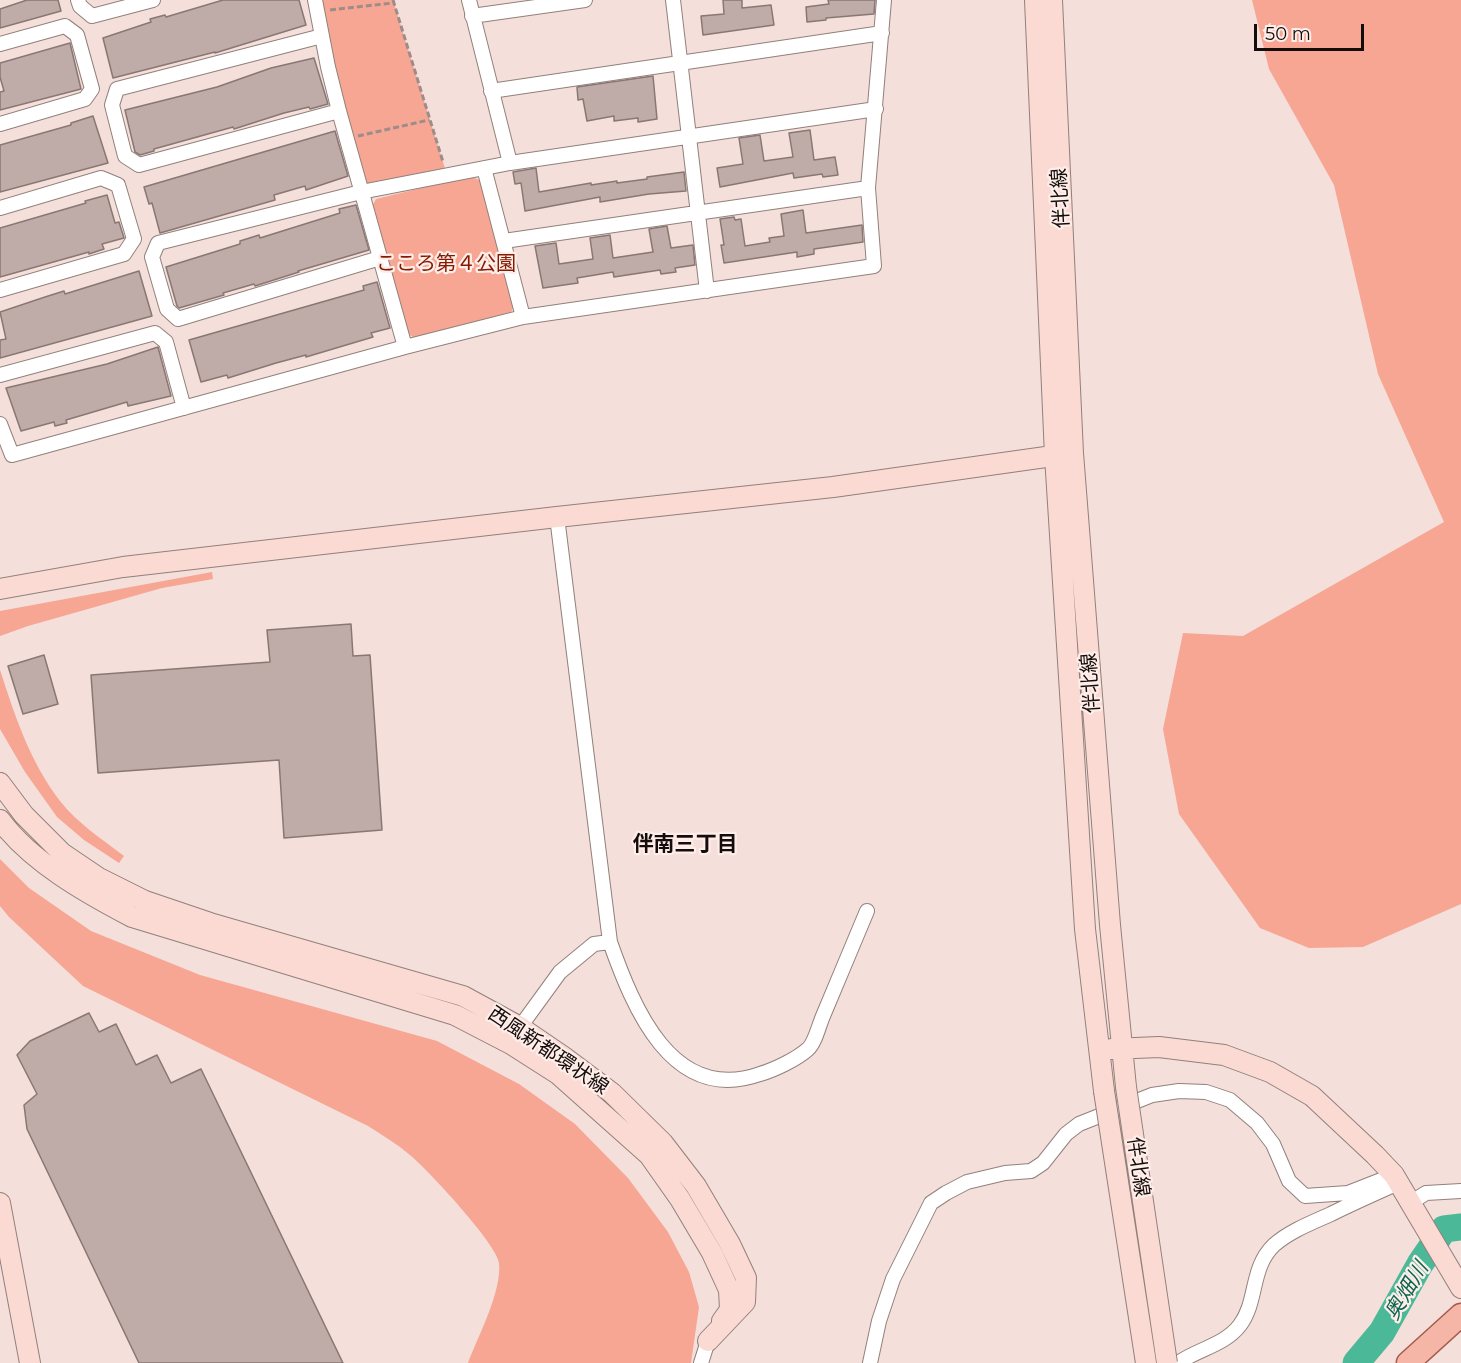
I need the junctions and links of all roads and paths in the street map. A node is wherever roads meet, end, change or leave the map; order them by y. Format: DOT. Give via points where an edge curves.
graph roads {
  1 [pos="78,0"];
  2 [pos="153,0"];
  3 [pos="469,0"];
  4 [pos="585,0"];
  5 [pos="673,0"];
  6 [pos="884,0"];
  7 [pos="1035,0"];
  8 [pos="1052,0"];
  9 [pos="393,1"];
  10 [pos="316,6"];
  11 [pos="472,16"];
  12 [pos="882,33"];
  13 [pos="322,36"];
  14 [pos="0,44"];
  15 [pos="680,62"];
  16 [pos="491,91"];
  17 [pos="876,109"];
  18 [pos="339,111"];
  19 [pos="429,120"];
  20 [pos="0,124"];
  21 [pos="689,137"];
  22 [pos="346,138"];
  23 [pos="510,163"];
  24 [pos="484,168"];
  25 [pos="447,175"];
  26 [pos="868,188"];
  27 [pos="361,192"];
  28 [pos="0,208"];
  29 [pos="697,212"];
  30 [pos="504,241"];
  31 [pos="380,258"];
  32 [pos="0,290"];
  33 [pos="707,291"];
  34 [pos="523,317"];
  35 [pos="405,347"];
  36 [pos="0,375"];
  37 [pos="184,408"];
  38 [pos="0,424"];
  39 [pos="1064,454"];
  40 [pos="556,517"];
  41 [pos="0,589"];
  42 [pos="0,783"];
  43 [pos="0,819"];
  44 [pos="867,911"];
  45 [pos="610,942"];
  46 [pos="520,1027"];
  47 [pos="1100,1049"];
  48 [pos="1122,1049"];
  49 [pos="1396,1179"];
  50 [pos="1461,1193"];
  51 [pos="0,1203"];
  52 [pos="1410,1203"];
  53 [pos="1461,1288"];
  54 [pos="1461,1316"];
  55 [pos="708,1341"];
  56 [pos="30,1363"];
  57 [pos="701,1363"];
  58 [pos="870,1363"];
  59 [pos="1146,1363"];
  60 [pos="1167,1363"];
  61 [pos="1178,1363"];
  62 [pos="1408,1363"];
  1 -- 2 [label="street" via="92,16"];
  3 -- 11 [label="street"];
  4 -- 11 [label="street"];
  5 -- 15 [label="street"];
  6 -- 12 [label="street"];
  7 -- 39 [label="street, 伴北線"];
  8 -- 39 [label="street, 伴北線"];
  9 -- 10 [label="path"];
  9 -- 19 [label="path"];
  10 -- 13 [label="street"];
  11 -- 16 [label="street"];
  12 -- 15 [label="street"];
  12 -- 17 [label="street"];
  13 -- 18 [label="street"];
  13 -- 18 [label="street" via="117,89 112,105 125,156 139,165"];
  14 -- 20 [label="street" via="65,26 77,35 92,89 85,99"];
  15 -- 16 [label="street"];
  15 -- 21 [label="street"];
  16 -- 23 [label="street"];
  17 -- 21 [label="street"];
  17 -- 26 [label="street"];
  18 -- 22 [label="street"];
  19 -- 22 [label="path"];
  19 -- 25 [label="path"];
  21 -- 23 [label="street"];
  21 -- 29 [label="street"];
  22 -- 27 [label="street"];
  23 -- 24 [label="street"];
  24 -- 25 [label="street"];
  24 -- 30 [label="street"];
  25 -- 27 [label="street"];
  26 -- 29 [label="street"];
  26 -- 33 [label="street" via="874,266"];
  27 -- 31 [label="street"];
  27 -- 31 [label="street" via="158,243 152,257 168,309 178,319"];
  28 -- 32 [label="street" via="101,178 118,184 134,239 124,254"];
  29 -- 30 [label="street"];
  29 -- 33 [label="street"];
  30 -- 34 [label="street"];
  31 -- 35 [label="street"];
  33 -- 34 [label="street"];
  34 -- 35 [label="street"];
  35 -- 37 [label="street"];
  36 -- 37 [label="street" via="155,333 166,342"];
  37 -- 38 [label="street" via="12,455"];
  39 -- 40 [label="street" via="833,488"];
  39 -- 47 [label="street, 伴北線" via="1085,930"];
  39 -- 48 [label="street, 伴北線"];
  40 -- 41 [label="street" via="123,567"];
  40 -- 45 [label="street"];
  42 -- 46 [label="street, 西風新都環状線" via="24,815 62,853 99,878 145,901 463,996"];
  43 -- 55 [label="street, 西風新都環状線" via="41,860 87,893 132,916 455,1015 558,1074 649,1155 712,1253 729,1290 730,1310"];
  44 -- 45 [label="street" via="810,1048 745,1080 697,1074 671,1057 645,1025"];
  45 -- 46 [label="street" via="594,944 560,972"];
  46 -- 55 [label="street, 西風新都環状線" via="612,1093 663,1143 696,1186 747,1278 745,1302"];
  47 -- 48 [label="street"];
  47 -- 59 [label="street, 伴北線, bridge"];
  48 -- 49 [label="street" via="1159,1047 1224,1055 1270,1072 1312,1096 1376,1155"];
  48 -- 60 [label="street, 伴北線, bridge"];
  49 -- 52 [label="street"];
  49 -- 58 [label="street" via="1348,1193 1305,1196 1289,1181 1273,1144 1257,1122 1230,1100 1206,1092 1152,1095 1078,1124 1044,1163 1031,1171 967,1182 931,1203 893,1279"];
  49 -- 61 [label="street" via="1299,1228 1274,1245 1260,1262 1241,1324 1215,1346"];
  50 -- 52 [label="street" via="1426,1193"];
  51 -- 56 [label="street"];
  52 -- 53 [label="street"];
  54 -- 62 [label="main road"];
  55 -- 57 [label="street"];
}
